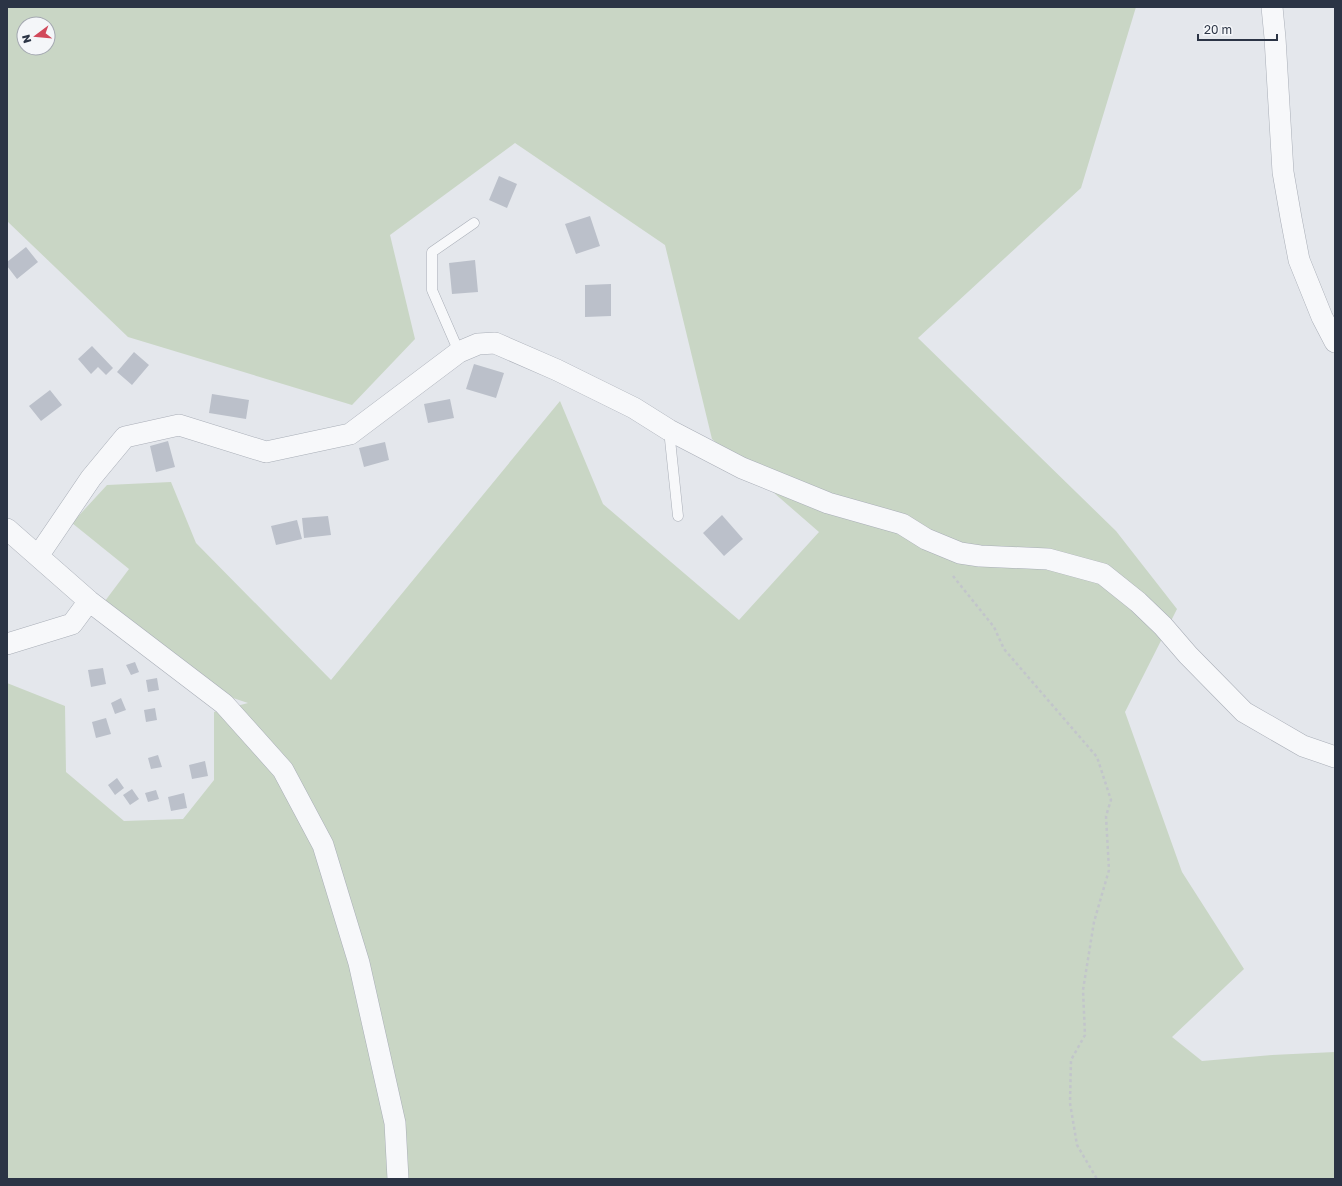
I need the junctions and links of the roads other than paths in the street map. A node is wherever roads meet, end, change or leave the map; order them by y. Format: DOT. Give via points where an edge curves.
graph roads {
  1 [pos="1272,7"];
  2 [pos="474,223"];
  3 [pos="1335,342"];
  4 [pos="459,352"];
  5 [pos="669,430"];
  6 [pos="678,516"];
  7 [pos="7,528"];
  8 [pos="38,556"];
  9 [pos="89,601"];
  10 [pos="7,644"];
  11 [pos="1335,757"];
  12 [pos="398,1179"];
  1 -- 3 [label="street" via="1283,172 1291,218 1300,260 1322,317"];
  2 -- 4 [label="lane" via="432,252 432,290"];
  4 -- 5 [label="street" via="478,344 495,343 634,408"];
  4 -- 8 [label="street" via="350,434 266,452 179,425 125,437 91,478"];
  5 -- 6 [label="lane"];
  5 -- 11 [label="street" via="742,468 828,503 902,524 926,539 960,553 1048,559 1103,574 1163,626 1244,712 1303,746"];
  7 -- 8 [label="street"];
  8 -- 9 [label="street"];
  9 -- 10 [label="street" via="72,624"];
  9 -- 12 [label="street" via="224,704 282,770 323,845 359,963 379,1048 395,1124"];
}
